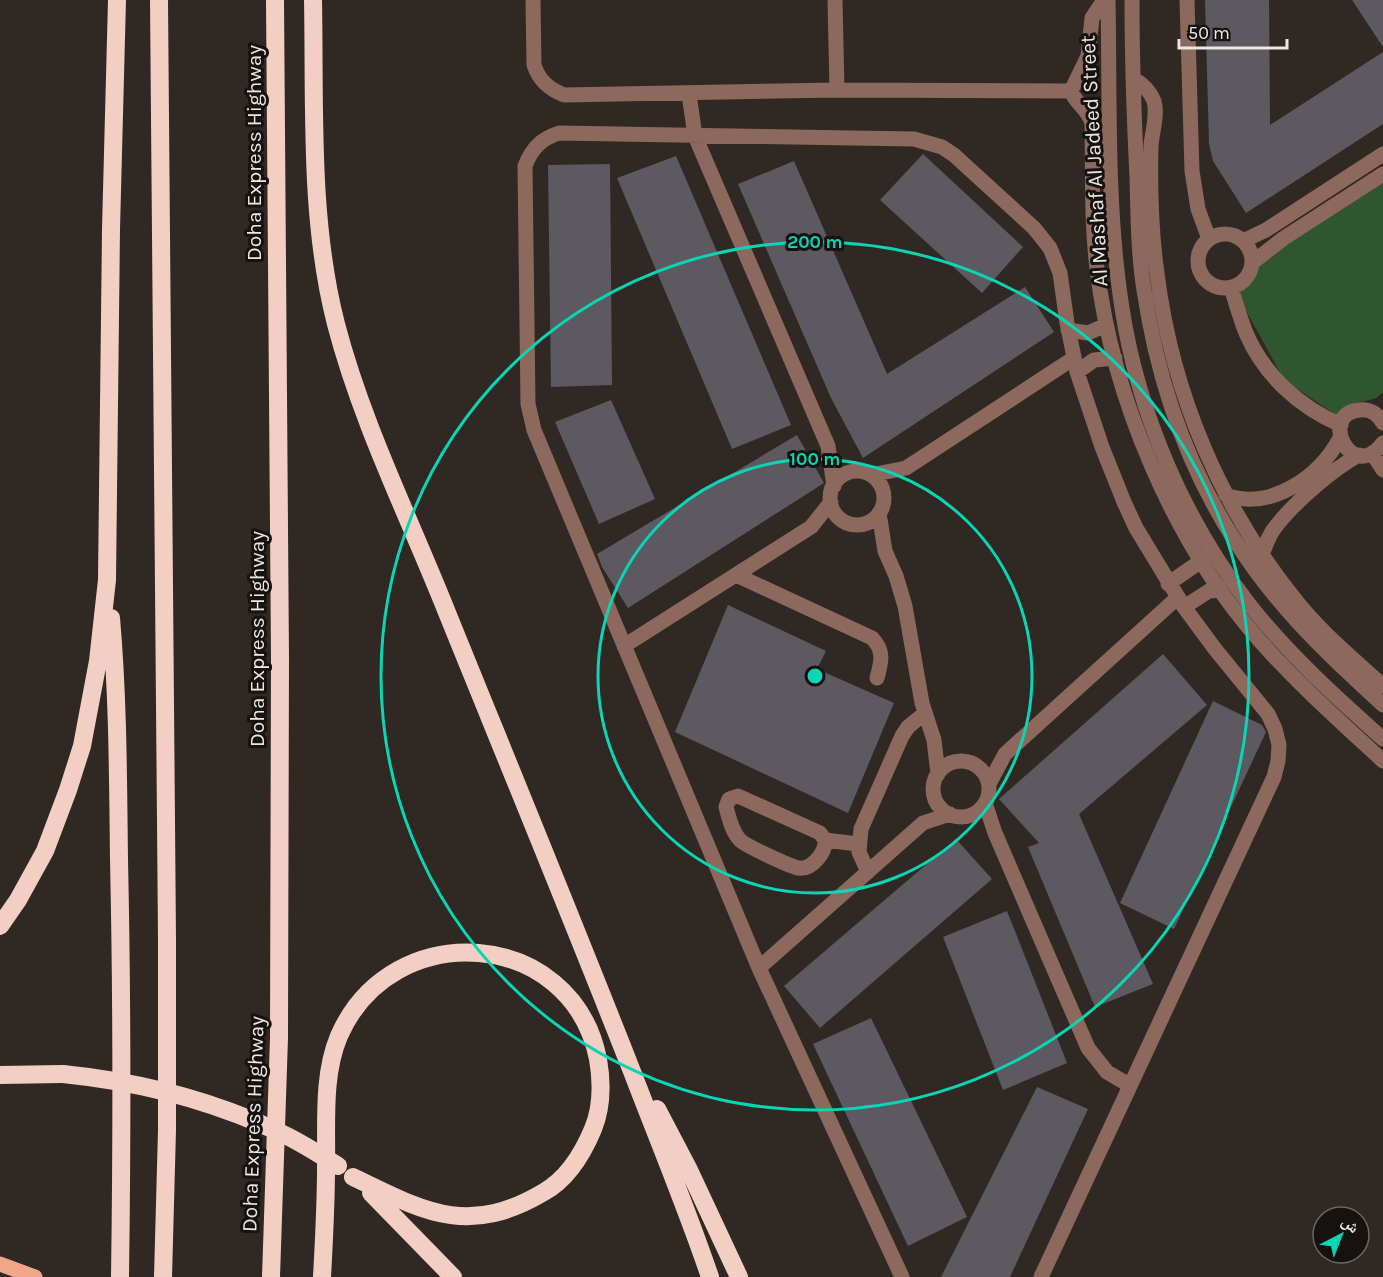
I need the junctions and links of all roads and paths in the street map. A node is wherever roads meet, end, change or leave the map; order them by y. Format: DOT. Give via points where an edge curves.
graph roads {
  1 [pos="117,0"];
  2 [pos="159,0"];
  3 [pos="275,0"];
  4 [pos="313,0"];
  5 [pos="533,0"];
  6 [pos="835,0"];
  7 [pos="1106,0"];
  8 [pos="1131,0"];
  9 [pos="1187,0"];
  10 [pos="1132,78"];
  11 [pos="837,90"];
  12 [pos="1071,91"];
  13 [pos="689,93"];
  14 [pos="695,136"];
  15 [pos="1383,154"];
  16 [pos="1092,162"];
  17 [pos="1383,174"];
  18 [pos="1111,180"];
  19 [pos="1209,239"];
  20 [pos="1243,241"];
  21 [pos="1253,262"];
  22 [pos="1231,288"];
  23 [pos="1106,325"];
  24 [pos="1068,330"];
  25 [pos="1115,358"];
  26 [pos="1076,365"];
  27 [pos="1383,402"];
  28 [pos="1370,410"];
  29 [pos="1383,423"];
  30 [pos="1340,432"];
  31 [pos="828,446"];
  32 [pos="1371,451"];
  33 [pos="906,468"];
  34 [pos="1383,470"];
  35 [pos="864,473"];
  36 [pos="834,486"];
  37 [pos="1226,495"];
  38 [pos="884,498"];
  39 [pos="831,502"];
  40 [pos="879,513"];
  41 [pos="850,523"];
  42 [pos="811,527"];
  43 [pos="885,551"];
  44 [pos="1262,555"];
  45 [pos="1201,561"];
  46 [pos="736,575"];
  47 [pos="107,580"];
  48 [pos="1168,584"];
  49 [pos="1220,590"];
  50 [pos="1181,602"];
  51 [pos="624,646"];
  52 [pos="877,678"];
  53 [pos="1383,686"];
  54 [pos="1383,705"];
  55 [pos="925,713"];
  56 [pos="934,740"];
  57 [pos="1383,740"];
  58 [pos="1005,754"];
  59 [pos="1383,761"];
  60 [pos="963,762"];
  61 [pos="938,774"];
  62 [pos="989,784"];
  63 [pos="934,795"];
  64 [pos="985,803"];
  65 [pos="950,814"];
  66 [pos="970,815"];
  67 [pos="923,823"];
  68 [pos="994,832"];
  69 [pos="825,840"];
  70 [pos="858,844"];
  71 [pos="868,872"];
  72 [pos="0,926"];
  73 [pos="759,968"];
  74 [pos="613,1024"];
  75 [pos="4,1077"];
  76 [pos="1130,1084"];
  77 [pos="346,1172"];
  78 [pos="0,1264"];
  79 [pos="35,1277"];
  80 [pos="120,1277"];
  81 [pos="163,1277"];
  82 [pos="271,1277"];
  83 [pos="322,1277"];
  84 [pos="453,1277"];
  85 [pos="711,1277"];
  86 [pos="739,1277"];
  87 [pos="902,1277"];
  88 [pos="1041,1277"];
  1 -- 47 [label="highway"];
  2 -- 81 [label="highway" via="167,939"];
  3 -- 82 [label="highway, Doha Express Highway" via="280,1003"];
  4 -- 74 [label="highway" via="318,205 336,323 368,422"];
  5 -- 13 [label="street" via="534,64 542,81 555,92 572,96"];
  6 -- 11 [label="street"];
  7 -- 12 [label="street" via="1092,18 1088,56"];
  7 -- 18 [label="street, Al Mashaf Al Jadeed Street"];
  8 -- 10 [label="street, Al Mashaf Al Jadeed Street"];
  9 -- 19 [label="street" via="1192,171 1198,209"];
  10 -- 37 [label="street" via="1144,86 1154,101 1153,239 1170,342 1190,413"];
  10 -- 54 [label="street, Al Mashaf Al Jadeed Street" via="1144,290 1171,410 1186,448 1220,516 1255,570 1323,650"];
  11 -- 12 [label="street"];
  11 -- 13 [label="street"];
  12 -- 16 [label="street" via="1090,115"];
  13 -- 14 [label="street"];
  14 -- 24 [label="street" via="907,138 942,147 1034,228 1050,248 1060,273"];
  14 -- 31 [label="street"];
  14 -- 51 [label="street" via="559,133 537,144 525,166 530,417"];
  15 -- 20 [label="street"];
  16 -- 18 [label="street"];
  16 -- 23 [label="street" via="1094,234"];
  17 -- 21 [label="street"];
  18 -- 57 [label="street, Al Mashaf Al Jadeed Street" via="1128,341 1136,376 1170,468 1209,544 1250,605 1289,652"];
  19 -- 20 [label="street" via="1226,234"];
  19 -- 22 [label="street" via="1198,254 1200,272 1212,286"];
  20 -- 21 [label="street"];
  21 -- 22 [label="street" via="1246,279"];
  22 -- 30 [label="street" via="1246,333 1264,365 1294,396"];
  23 -- 24 [label="street" via="1088,333"];
  23 -- 25 [label="street"];
  24 -- 26 [label="street"];
  25 -- 26 [label="street"];
  25 -- 45 [label="street" via="1144,447"];
  26 -- 33 [label="street"];
  26 -- 48 [label="street" via="1124,502"];
  27 -- 28 [label="street"];
  28 -- 29 [label="street"];
  28 -- 30 [label="street" via="1355,410 1344,418"];
  30 -- 32 [label="street" via="1347,449"];
  30 -- 37 [label="street" via="1328,459 1279,494 1253,500"];
  31 -- 35 [label="street"];
  31 -- 36 [label="street"];
  32 -- 34 [label="street"];
  32 -- 44 [label="street" via="1335,471 1290,511 1272,531"];
  33 -- 35 [label="street"];
  33 -- 38 [label="street"];
  35 -- 36 [label="street" via="846,474"];
  35 -- 38 [label="street" via="880,485"];
  36 -- 39 [label="street"];
  37 -- 44 [label="street"];
  38 -- 40 [label="street"];
  39 -- 41 [label="street" via="836,514"];
  39 -- 42 [label="street"];
  40 -- 41 [label="street" via="870,521"];
  40 -- 43 [label="street"];
  41 -- 42 [label="street"];
  41 -- 43 [label="street"];
  42 -- 46 [label="street"];
  43 -- 55 [label="street" via="905,606"];
  44 -- 53 [label="street" via="1323,630"];
  45 -- 48 [label="street"];
  45 -- 49 [label="street"];
  46 -- 51 [label="street"];
  46 -- 52 [label="street" via="872,638 882,655"];
  47 -- 72 [label="highway" via="82,746 45,851"];
  47 -- 80 [label="highway" via="116,672"];
  48 -- 50 [label="street"];
  49 -- 50 [label="street"];
  49 -- 59 [label="street" via="1298,682"];
  50 -- 58 [label="street"];
  50 -- 76 [label="street" via="1268,714 1279,745 1278,761 1274,777"];
  51 -- 73 [label="street"];
  55 -- 56 [label="street"];
  55 -- 70 [label="street" via="908,727 897,745"];
  56 -- 60 [label="street"];
  56 -- 61 [label="street"];
  58 -- 60 [label="street"];
  58 -- 62 [label="street"];
  60 -- 61 [label="street" via="942,768"];
  60 -- 62 [label="street" via="982,771"];
  61 -- 63 [label="street"];
  62 -- 64 [label="street"];
  63 -- 65 [label="street" via="940,807"];
  63 -- 67 [label="street"];
  64 -- 66 [label="street"];
  64 -- 68 [label="street"];
  65 -- 66 [label="street"];
  65 -- 67 [label="street"];
  66 -- 68 [label="street"];
  67 -- 71 [label="street"];
  68 -- 76 [label="street" via="1088,1048 1107,1072"];
  69 -- 69 [label="street" via="820,833 738,796 726,802 740,840 796,867 810,865 824,849"];
  69 -- 70 [label="street"];
  70 -- 71 [label="street"];
  71 -- 73 [label="street"];
  73 -- 87 [label="street"];
  74 -- 85 [label="highway"];
  74 -- 86 [label="highway"];
  75 -- 77 [label="highway, bridge" via="63,1074 103,1078 197,1099 289,1137"];
  76 -- 88 [label="street"];
  77 -- 83 [label="highway" via="420,1209 450,1216 478,1216 504,1210 550,1188 578,1158 598,1115 601,1076 595,1042 579,1011 555,983 525,965 471,951 415,961 368,994 339,1038 329,1076"];
  77 -- 84 [label="highway" via="388,1209"];
  78 -- 79 [label="main road"];
}
